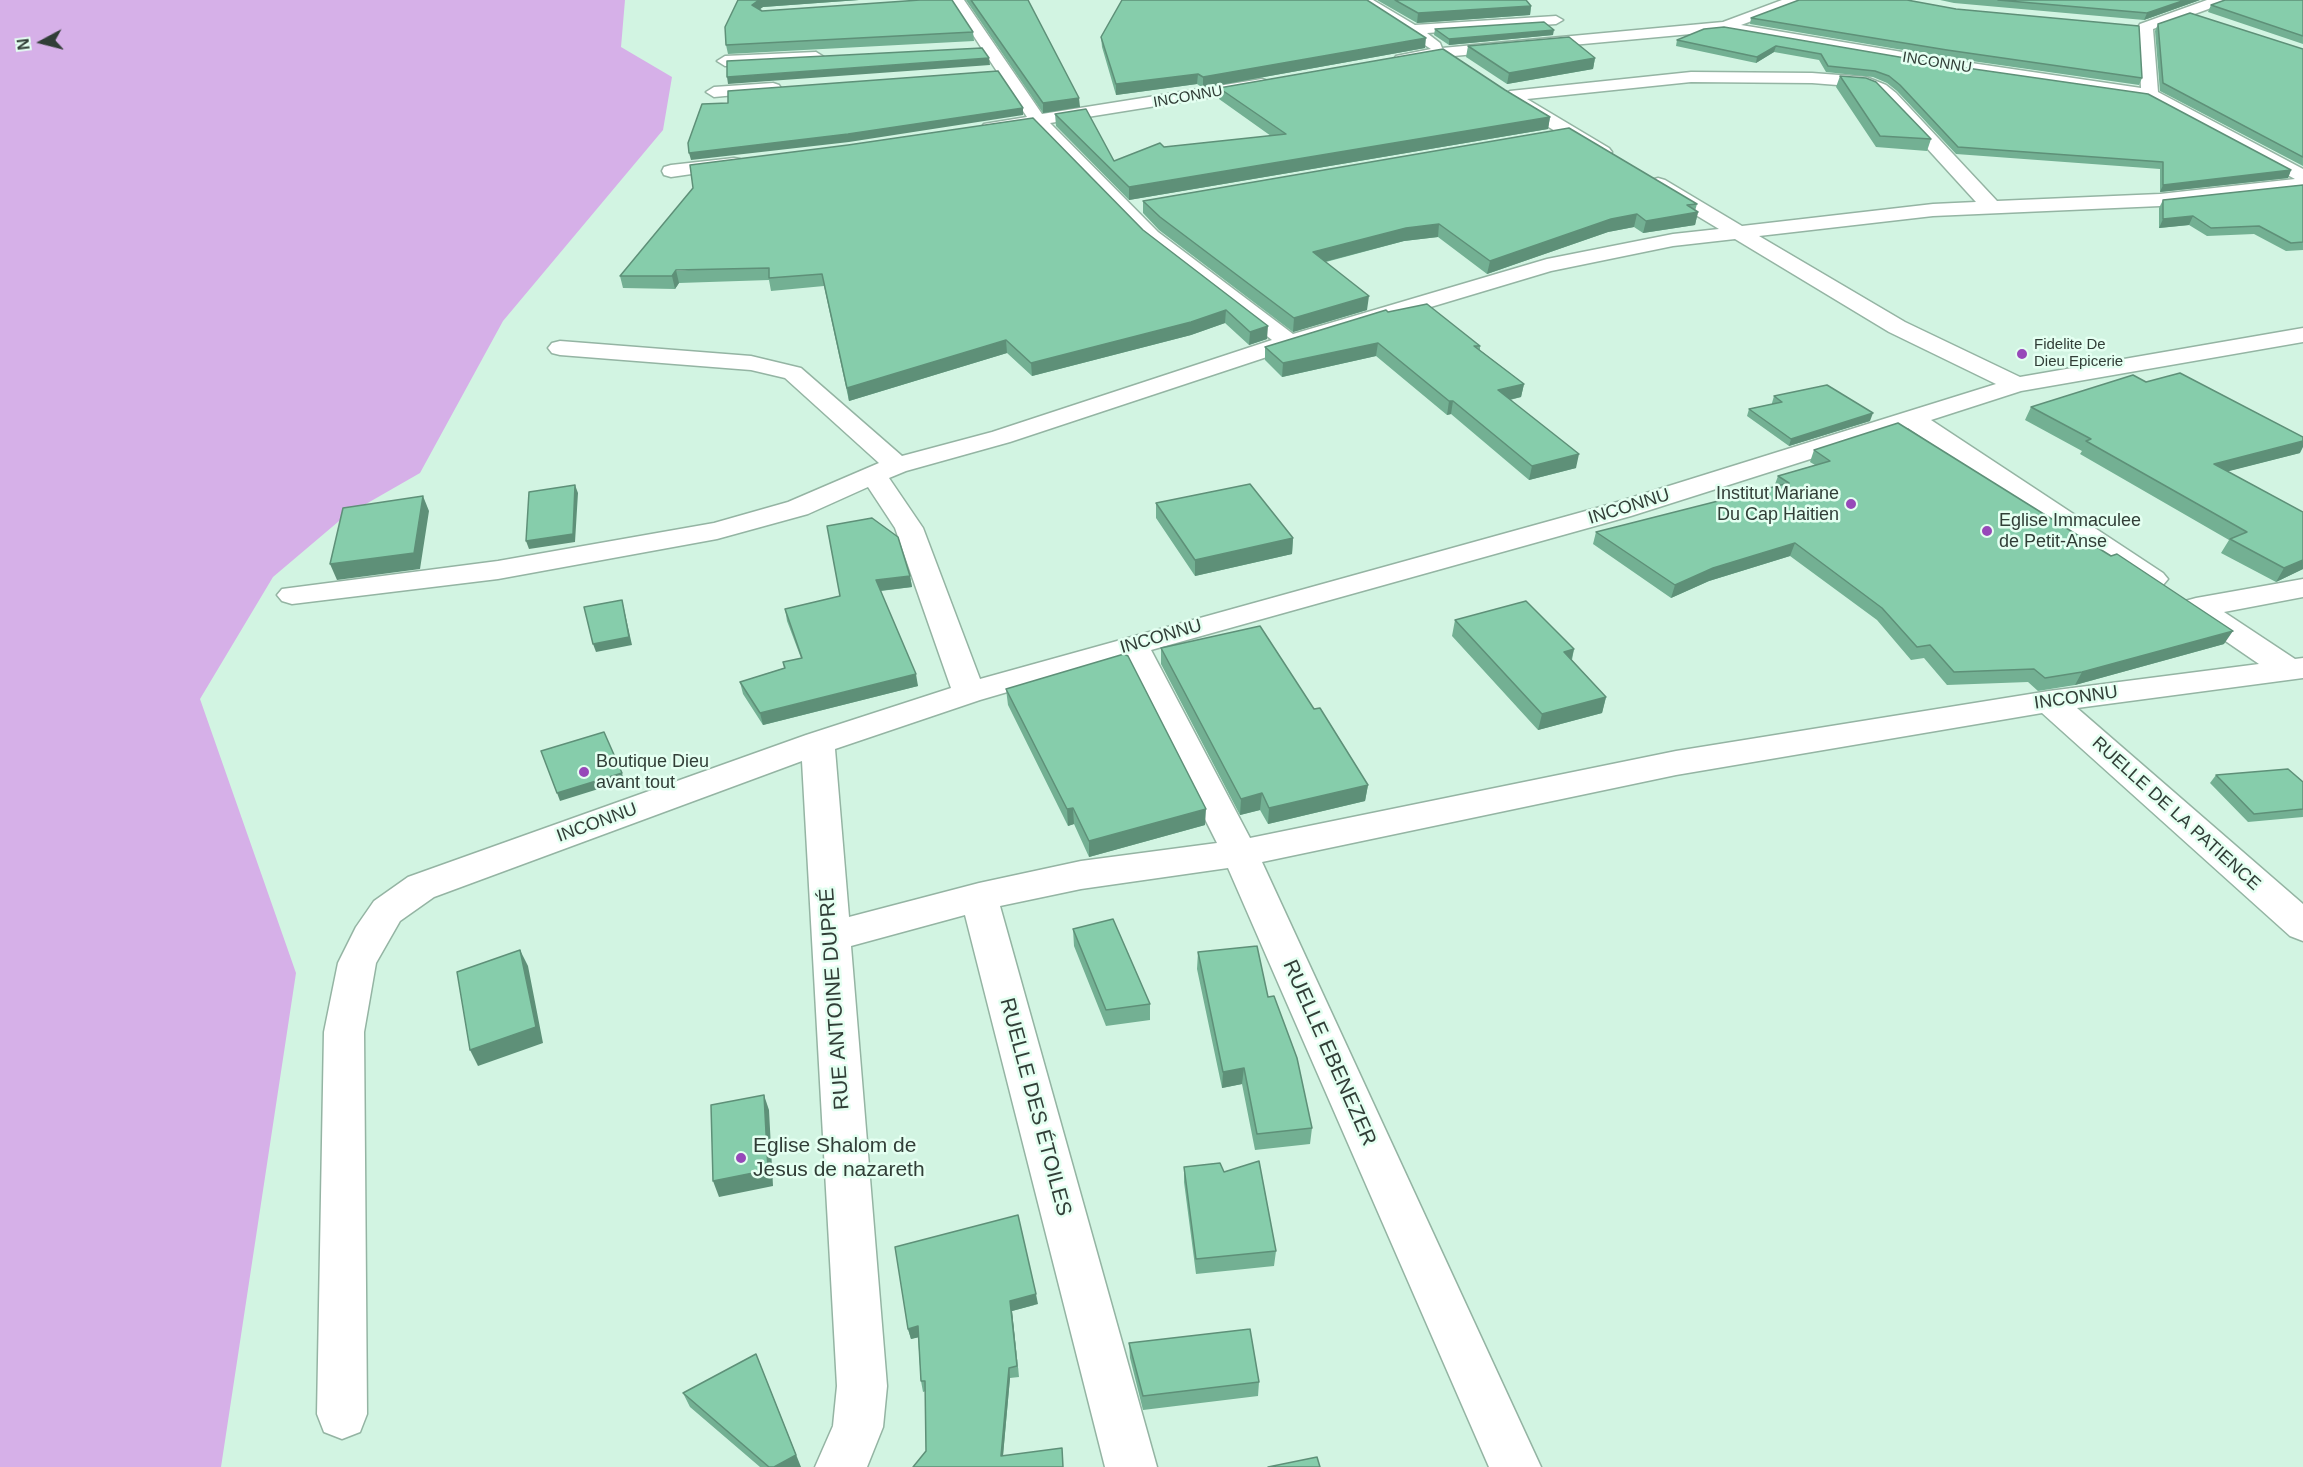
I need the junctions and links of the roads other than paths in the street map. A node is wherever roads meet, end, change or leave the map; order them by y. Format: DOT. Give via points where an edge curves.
graph roads {
  1 [pos="956,0"];
  2 [pos="1362,0"];
  3 [pos="1795,0"];
  4 [pos="944,1"];
  5 [pos="1542,6"];
  6 [pos="2186,6"];
  7 [pos="2210,8"];
  8 [pos="1554,19"];
  9 [pos="1725,26"];
  10 [pos="1412,30"];
  11 [pos="1583,39"];
  12 [pos="988,47"];
  13 [pos="966,49"];
  14 [pos="1443,52"];
  15 [pos="826,57"];
  16 [pos="725,61"];
  17 [pos="1385,62"];
  18 [pos="1005,71"];
  19 [pos="1472,71"];
  20 [pos="982,73"];
  21 [pos="1280,81"];
  22 [pos="1491,84"];
  23 [pos="784,87"];
  24 [pos="714,92"];
  25 [pos="2150,94"];
  26 [pos="1510,96"];
  27 [pos="1038,121"];
  28 [pos="973,130"];
  29 [pos="1570,132"];
  30 [pos="1547,136"];
  31 [pos="1615,159"];
  32 [pos="754,161"];
  33 [pos="671,171"];
  34 [pos="1642,175"];
  35 [pos="2303,176"];
  36 [pos="2303,184"];
  37 [pos="1148,205"];
  38 [pos="1992,208"];
  39 [pos="1124,209"];
  40 [pos="1737,232"];
  41 [pos="2303,335"];
  42 [pos="1289,342"];
  43 [pos="560,348"];
  44 [pos="2017,385"];
  45 [pos="1912,419"];
  46 [pos="885,471"];
  47 [pos="2303,588"];
  48 [pos="292,595"];
  49 [pos="2197,608"];
  50 [pos="1133,645"];
  51 [pos="2296,669"];
  52 [pos="969,693"];
  53 [pos="2049,701"];
  54 [pos="818,743"];
  55 [pos="1240,854"];
  56 [pos="979,897"];
  57 [pos="2303,926"];
  58 [pos="830,938"];
  59 [pos="342,1414"];
  60 [pos="841,1467"];
  61 [pos="1131,1467"];
  62 [pos="1515,1467"];
  1 -- 4 [label="street"];
  1 -- 12 [label="street"];
  2 -- 10 [label="street"];
  3 -- 9 [label="street, INCONNU"];
  5 -- 8 [label="street"];
  6 -- 7 [label="street"];
  6 -- 25 [label="street" via="2139,27"];
  8 -- 10 [label="street"];
  8 -- 11 [label="street"];
  9 -- 11 [label="street, INCONNU"];
  9 -- 25 [label="street, INCONNU"];
  10 -- 14 [label="street"];
  11 -- 14 [label="street, INCONNU"];
  12 -- 13 [label="street"];
  12 -- 18 [label="street"];
  14 -- 17 [label="street, INCONNU"];
  14 -- 19 [label="street"];
  15 -- 16 [label="street"];
  18 -- 20 [label="street"];
  18 -- 27 [label="street"];
  21 -- 27 [label="street, INCONNU"];
  22 -- 26 [label="street"];
  23 -- 24 [label="street"];
  25 -- 35 [label="street, INCONNU"];
  26 -- 29 [label="street"];
  26 -- 38 [label="street" via="1691,77 1866,82 1890,97"];
  27 -- 28 [label="street, INCONNU"];
  27 -- 39 [label="street"];
  29 -- 30 [label="street"];
  29 -- 31 [label="street"];
  32 -- 33 [label="street"];
  34 -- 40 [label="street"];
  36 -- 38 [label="street" via="2160,200"];
  37 -- 39 [label="street"];
  38 -- 40 [label="street" via="1933,210"];
  39 -- 42 [label="street" via="1150,236"];
  40 -- 42 [label="street" via="1673,240 1547,265"];
  40 -- 44 [label="street" via="1897,327"];
  41 -- 44 [label="street, INCONNU"];
  42 -- 46 [label="street"];
  43 -- 46 [label="street" via="751,363 793,373"];
  44 -- 45 [label="street, INCONNU"];
  45 -- 49 [label="street, INCONNU"];
  45 -- 50 [label="street, INCONNU" via="1621,510"];
  46 -- 48 [label="street" via="798,508 717,531 464,575"];
  46 -- 52 [label="street"];
  47 -- 49 [label="street"];
  49 -- 51 [label="street, INCONNU"];
  50 -- 52 [label="street, INCONNU"];
  50 -- 55 [label="street, RUELLE EBENEZER"];
  51 -- 53 [label="street, INCONNU"];
  52 -- 54 [label="street, INCONNU"];
  53 -- 55 [label="street, INCONNU" via="1676,763"];
  53 -- 57 [label="street, RUELLE DE LA PATIENCE"];
  54 -- 58 [label="street, RUE ANTOINE DUPRÉ"];
  54 -- 59 [label="street, INCONNU" via="421,887 387,911 357,963 344,1032"];
  55 -- 56 [label="street, INCONNU" via="1081,875"];
  55 -- 62 [label="street, RUELLE EBENEZER"];
  56 -- 58 [label="street"];
  56 -- 61 [label="street, RUELLE DES ÉTOILES"];
  58 -- 60 [label="street, RUE ANTOINE DUPRÉ" via="862,1386 858,1427"];
}
